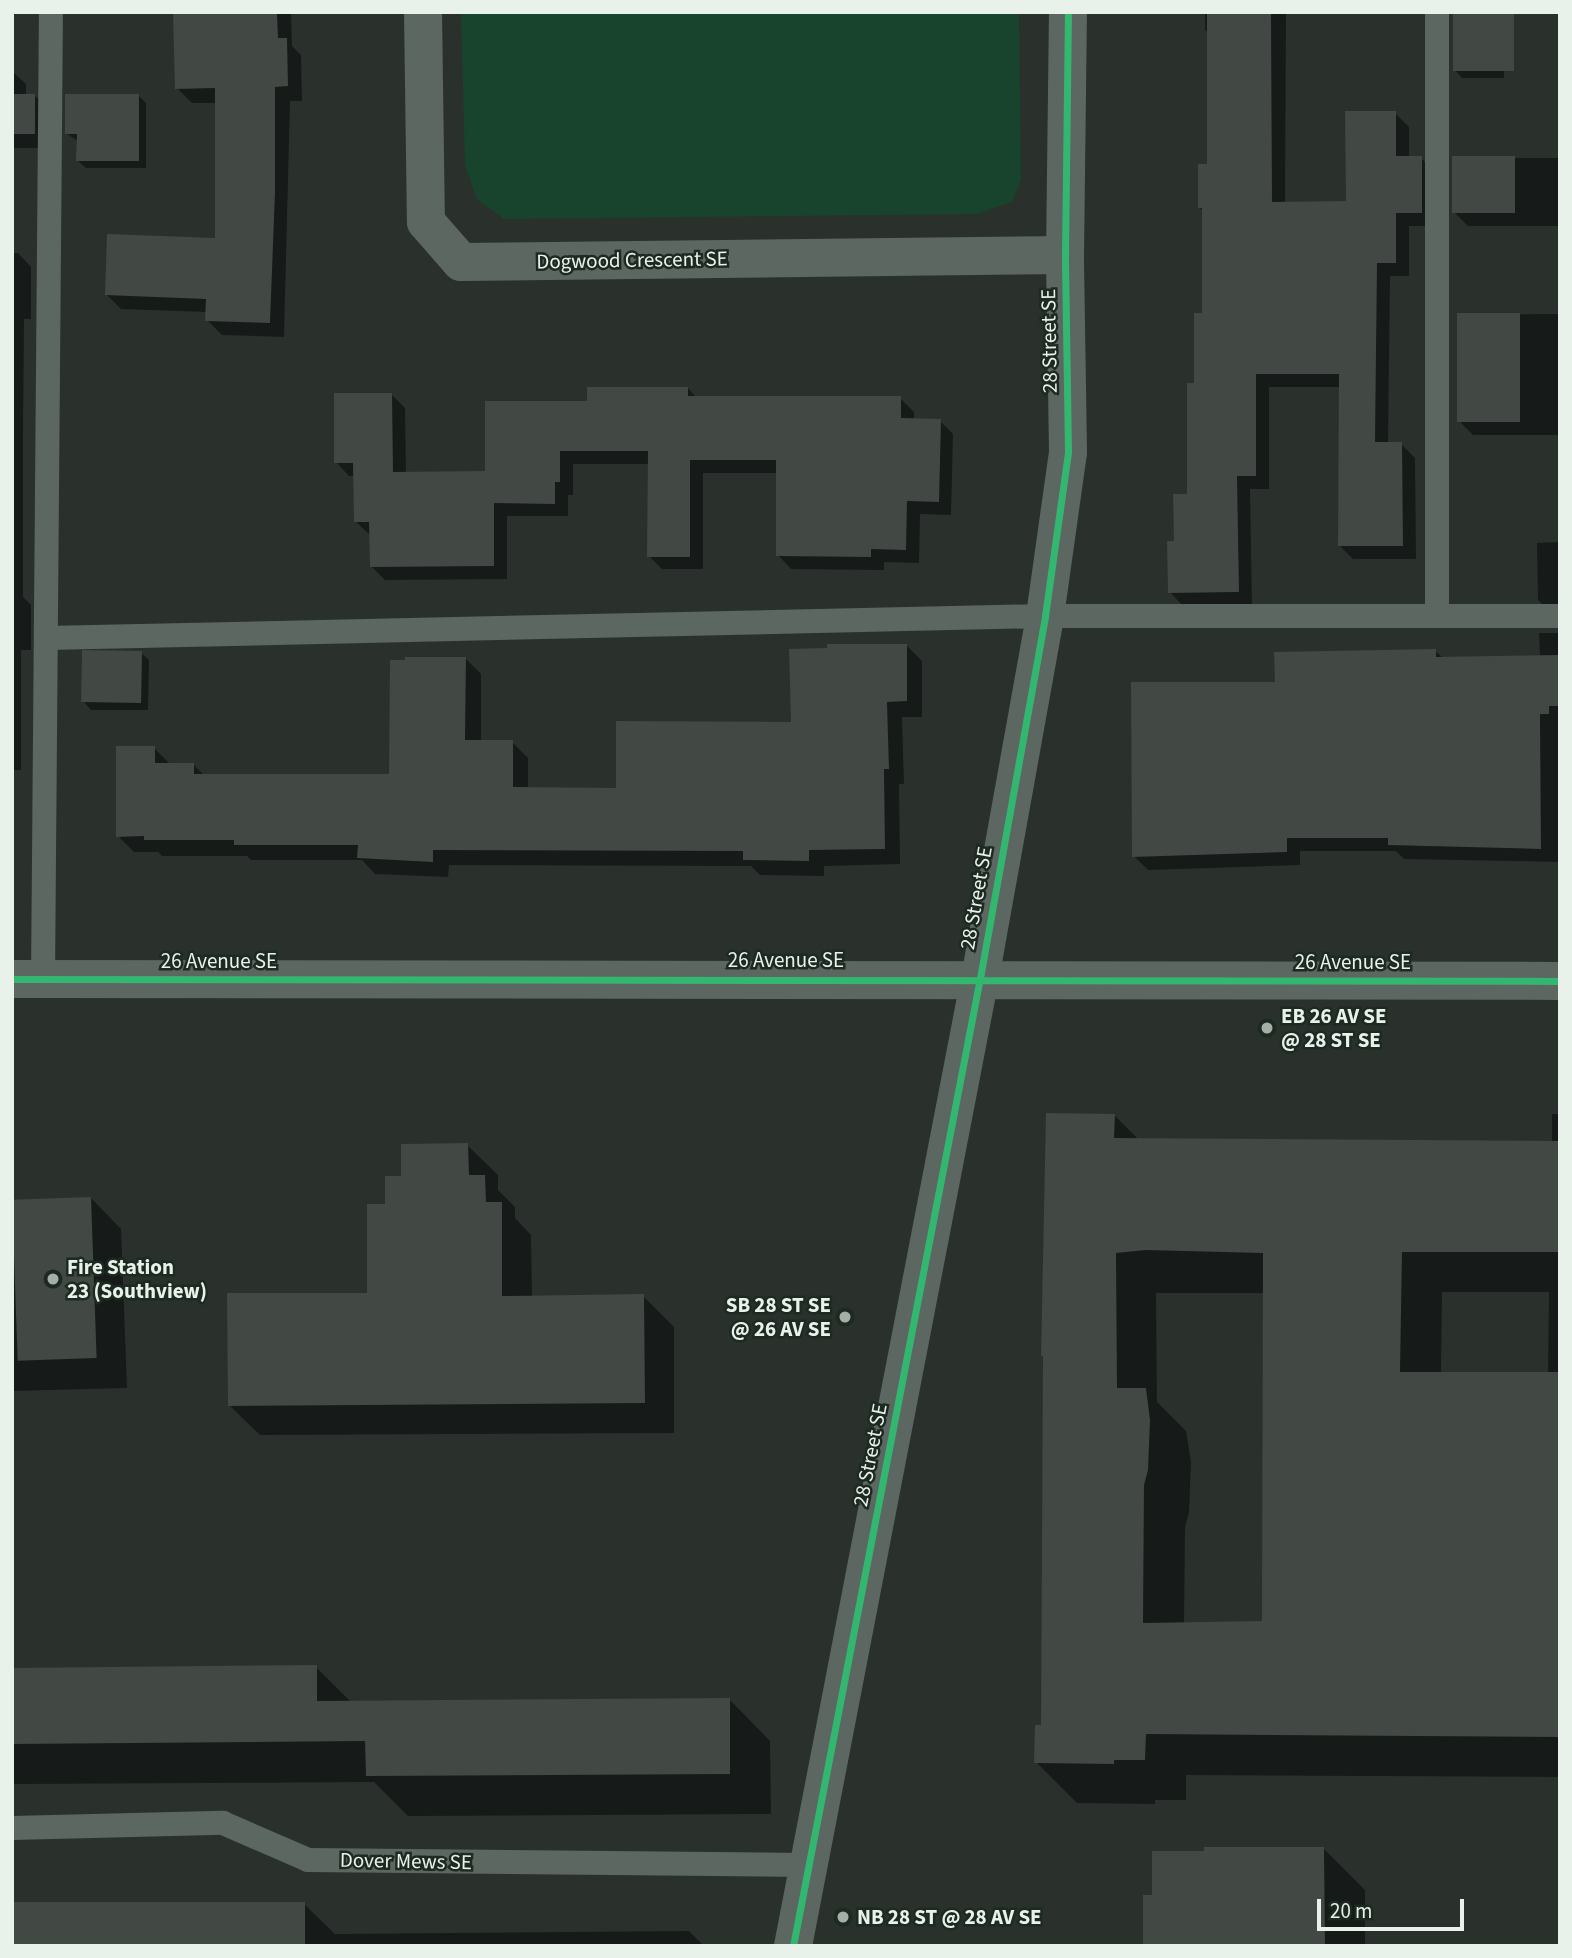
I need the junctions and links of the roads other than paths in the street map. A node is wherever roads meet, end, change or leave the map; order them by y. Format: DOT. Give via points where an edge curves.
graph roads {
  1 [pos="51,12"];
  2 [pos="423,12"];
  3 [pos="1068,12"];
  4 [pos="1437,12"];
  5 [pos="1065,255"];
  6 [pos="1045,616"];
  7 [pos="1437,616"];
  8 [pos="1560,616"];
  9 [pos="46,638"];
  10 [pos="980,978"];
  11 [pos="27,979"];
  12 [pos="1560,981"];
  13 [pos="12,1828"];
  14 [pos="808,1865"];
  15 [pos="793,1946"];
  1 -- 9 [label="lane"];
  2 -- 5 [label="street, Dogwood Crescent SE" via="426,222 461,262"];
  3 -- 5 [label="street, 28 Street SE"];
  4 -- 7 [label="lane"];
  5 -- 6 [label="street, 28 Street SE" via="1068,452"];
  6 -- 7 [label="lane"];
  6 -- 9 [label="lane"];
  6 -- 10 [label="street, 28 Street SE"];
  7 -- 8 [label="lane"];
  9 -- 11 [label="lane"];
  10 -- 11 [label="street, 26 Avenue SE"];
  10 -- 12 [label="street, 26 Avenue SE"];
  10 -- 14 [label="street, 28 Street SE"];
  13 -- 14 [label="lane, Dover Mews SE" via="223,1823 308,1860"];
  14 -- 15 [label="street, 28 Street SE"];
}
